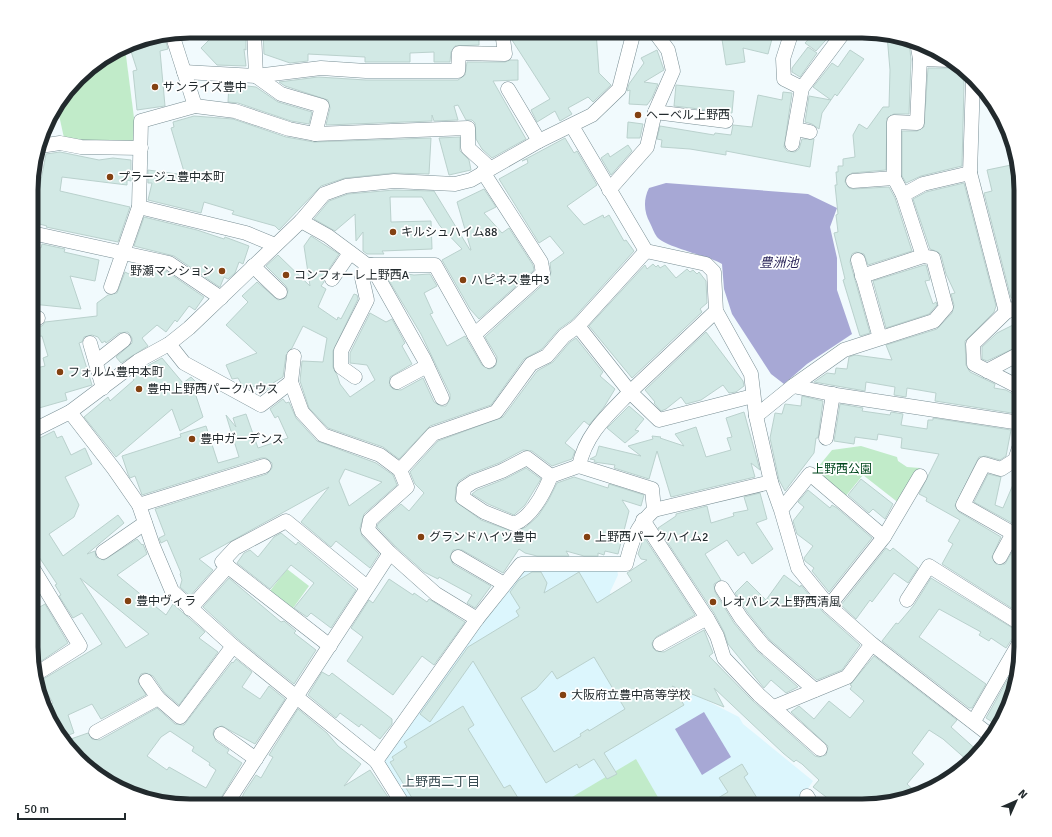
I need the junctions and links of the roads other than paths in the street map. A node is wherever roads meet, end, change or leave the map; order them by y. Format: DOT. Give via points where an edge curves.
graph roads {
  1 [pos="254,38"];
  2 [pos="503,38"];
  3 [pos="632,38"];
  4 [pos="659,38"];
  5 [pos="790,38"];
  6 [pos="840,38"];
  7 [pos="173,39"];
  8 [pos="918,49"];
  9 [pos="920,59"];
  10 [pos="940,60"];
  11 [pos="184,72"];
  12 [pos="256,76"];
  13 [pos="802,88"];
  14 [pos="508,89"];
  15 [pos="976,90"];
  16 [pos="195,106"];
  17 [pos="655,112"];
  18 [pos="726,121"];
  19 [pos="572,126"];
  20 [pos="796,129"];
  21 [pos="810,132"];
  22 [pos="315,134"];
  23 [pos="539,141"];
  24 [pos="792,144"];
  25 [pos="45,145"];
  26 [pos="141,148"];
  27 [pos="487,170"];
  28 [pos="970,173"];
  29 [pos="894,178"];
  30 [pos="853,181"];
  31 [pos="609,190"];
  32 [pos="903,195"];
  33 [pos="139,207"];
  34 [pos="301,221"];
  35 [pos="38,234"];
  36 [pos="275,245"];
  37 [pos="646,252"];
  38 [pos="122,253"];
  39 [pos="350,253"];
  40 [pos="923,256"];
  41 [pos="858,260"];
  42 [pos="369,265"];
  43 [pos="253,266"];
  44 [pos="862,276"];
  45 [pos="332,279"];
  46 [pos="111,287"];
  47 [pos="280,292"];
  48 [pos="221,298"];
  49 [pos="1014,309"];
  50 [pos="716,311"];
  51 [pos="1006,312"];
  52 [pos="578,326"];
  53 [pos="474,335"];
  54 [pos="880,338"];
  55 [pos="124,340"];
  56 [pos="90,344"];
  57 [pos="169,344"];
  58 [pos="294,356"];
  59 [pos="1014,357"];
  60 [pos="489,361"];
  61 [pos="96,362"];
  62 [pos="427,366"];
  63 [pos="987,371"];
  64 [pos="355,377"];
  65 [pos="291,382"];
  66 [pos="397,382"];
  67 [pos="1014,384"];
  68 [pos="793,386"];
  69 [pos="103,388"];
  70 [pos="630,392"];
  71 [pos="833,394"];
  72 [pos="753,396"];
  73 [pos="442,398"];
  74 [pos="70,412"];
  75 [pos="756,416"];
  76 [pos="1014,422"];
  77 [pos="38,428"];
  78 [pos="826,438"];
  79 [pos="1014,461"];
  80 [pos="264,466"];
  81 [pos="579,466"];
  82 [pos="400,470"];
  83 [pos="551,476"];
  84 [pos="920,476"];
  85 [pos="771,482"];
  86 [pos="139,505"];
  87 [pos="654,510"];
  88 [pos="781,510"];
  89 [pos="643,520"];
  90 [pos="145,523"];
  91 [pos="1014,534"];
  92 [pos="884,537"];
  93 [pos="1014,540"];
  94 [pos="103,552"];
  95 [pos="390,554"];
  96 [pos="458,557"];
  97 [pos="1000,557"];
  98 [pos="228,566"];
  99 [pos="38,577"];
  100 [pos="504,584"];
  101 [pos="367,587"];
  102 [pos="722,588"];
  103 [pos="907,600"];
  104 [pos="829,606"];
  105 [pos="190,610"];
  106 [pos="707,618"];
  107 [pos="477,619"];
  108 [pos="1014,620"];
  109 [pos="660,644"];
  110 [pos="872,644"];
  111 [pos="233,646"];
  112 [pos="330,646"];
  113 [pos="1014,652"];
  114 [pos="40,671"];
  115 [pos="146,681"];
  116 [pos="815,690"];
  117 [pos="298,697"];
  118 [pos="158,698"];
  119 [pos="774,706"];
  120 [pos="974,721"];
  121 [pos="96,732"];
  122 [pos="987,732"];
  123 [pos="221,734"];
  124 [pos="820,749"];
  125 [pos="256,759"];
  126 [pos="376,761"];
  127 [pos="230,799"];
  128 [pos="396,799"];
  1 -- 12 [label="street"];
  2 -- 12 [label="street" via="505,54 459,53 458,71 366,71 321,68"];
  3 -- 19 [label="street" via="619,89 592,115"];
  4 -- 17 [label="street" via="668,50 673,71"];
  5 -- 13 [label="street" via="783,59 784,79"];
  6 -- 13 [label="street"];
  7 -- 11 [label="street"];
  8 -- 9 [label="street"];
  9 -- 10 [label="street"];
  9 -- 29 [label="street" via="917,123 894,122"];
  11 -- 12 [label="street"];
  11 -- 16 [label="street"];
  12 -- 22 [label="street" via="281,94 322,106"];
  13 -- 20 [label="street"];
  14 -- 23 [label="street"];
  15 -- 28 [label="street"];
  16 -- 22 [label="street" via="235,111 289,129"];
  16 -- 26 [label="street" via="141,121"];
  17 -- 18 [label="street"];
  17 -- 31 [label="street" via="647,147"];
  19 -- 23 [label="street"];
  19 -- 31 [label="street"];
  20 -- 21 [label="street"];
  20 -- 24 [label="street"];
  22 -- 27 [label="street" via="468,128 468,148"];
  23 -- 27 [label="street"];
  25 -- 26 [label="street" via="60,143 82,147"];
  26 -- 33 [label="street"];
  27 -- 34 [label="street" via="470,180 455,184 394,181 346,186 324,194"];
  27 -- 53 [label="street" via="541,262 543,273"];
  28 -- 32 [label="street" via="923,184"];
  28 -- 51 [label="street"];
  29 -- 30 [label="street"];
  29 -- 32 [label="street"];
  31 -- 37 [label="street"];
  32 -- 40 [label="street"];
  33 -- 36 [label="street" via="246,233"];
  33 -- 38 [label="street"];
  34 -- 36 [label="street"];
  34 -- 39 [label="street" via="328,236"];
  35 -- 38 [label="street"];
  36 -- 43 [label="street"];
  37 -- 50 [label="street" via="706,264 714,272"];
  37 -- 52 [label="street"];
  38 -- 46 [label="street"];
  38 -- 48 [label="street" via="169,263"];
  39 -- 42 [label="street"];
  39 -- 45 [label="street"];
  40 -- 44 [label="street"];
  40 -- 54 [label="street" via="933,258 946,307 934,321"];
  41 -- 44 [label="street"];
  42 -- 53 [label="street" via="435,265"];
  42 -- 62 [label="street"];
  42 -- 64 [label="street" via="362,278 367,300 341,351 341,367"];
  43 -- 47 [label="street"];
  43 -- 48 [label="street"];
  44 -- 54 [label="street"];
  48 -- 57 [label="street"];
  49 -- 51 [label="street"];
  50 -- 70 [label="street"];
  50 -- 72 [label="street" via="751,374"];
  51 -- 63 [label="street" via="973,344 974,364"];
  52 -- 70 [label="street"];
  52 -- 82 [label="street" via="564,336 547,356 531,364 496,412 433,434"];
  53 -- 60 [label="street"];
  54 -- 68 [label="street" via="844,350"];
  55 -- 61 [label="street"];
  56 -- 61 [label="street"];
  57 -- 65 [label="street" via="184,364 261,405"];
  57 -- 69 [label="street" via="138,361"];
  58 -- 65 [label="street"];
  59 -- 63 [label="street"];
  61 -- 69 [label="street"];
  62 -- 66 [label="street"];
  62 -- 73 [label="street"];
  63 -- 67 [label="street"];
  65 -- 82 [label="street" via="302,412 322,434 380,455"];
  68 -- 71 [label="street"];
  68 -- 75 [label="street"];
  69 -- 74 [label="street"];
  70 -- 72 [label="street" via="659,420"];
  70 -- 81 [label="street" via="588,440"];
  71 -- 76 [label="street"];
  71 -- 78 [label="street"];
  72 -- 75 [label="street"];
  74 -- 77 [label="street"];
  74 -- 86 [label="street"];
  75 -- 85 [label="street"];
  79 -- 91 [label="street" via="1001,470 984,464 963,505"];
  80 -- 86 [label="street"];
  81 -- 83 [label="street"];
  81 -- 87 [label="street" via="652,489"];
  82 -- 95 [label="street" via="407,487 370,520 368,530"];
  83 -- 83 [label="street" via="546,488 524,520 514,524 484,512 463,498 464,488 473,482 502,472 527,458"];
  84 -- 92 [label="street"];
  85 -- 87 [label="street"];
  85 -- 88 [label="street"];
  86 -- 90 [label="street"];
  87 -- 89 [label="street"];
  88 -- 92 [label="street" via="810,474"];
  88 -- 104 [label="street" via="798,568"];
  89 -- 100 [label="street" via="630,546 626,564 521,564"];
  89 -- 106 [label="street"];
  90 -- 94 [label="street"];
  90 -- 105 [label="street" via="172,591"];
  92 -- 104 [label="street"];
  93 -- 97 [label="street"];
  95 -- 101 [label="street"];
  95 -- 107 [label="street" via="436,594"];
  96 -- 100 [label="street"];
  98 -- 101 [label="street" via="222,562 235,548 286,521"];
  98 -- 105 [label="street"];
  98 -- 112 [label="street"];
  99 -- 114 [label="street" via="80,646"];
  100 -- 107 [label="street"];
  101 -- 112 [label="street"];
  102 -- 116 [label="street" via="741,618 763,645"];
  103 -- 108 [label="street" via="929,566"];
  104 -- 110 [label="street"];
  105 -- 111 [label="street"];
  106 -- 109 [label="street"];
  106 -- 119 [label="street" via="717,636 724,658 759,695"];
  107 -- 126 [label="street"];
  110 -- 116 [label="street" via="847,677"];
  110 -- 120 [label="street"];
  111 -- 117 [label="street"];
  111 -- 118 [label="street" via="180,717"];
  112 -- 117 [label="street"];
  113 -- 120 [label="street"];
  115 -- 118 [label="street"];
  116 -- 119 [label="street"];
  117 -- 125 [label="street"];
  117 -- 126 [label="street"];
  118 -- 121 [label="street"];
  119 -- 124 [label="street"];
  120 -- 122 [label="street"];
  123 -- 125 [label="street"];
  125 -- 127 [label="street"];
  126 -- 128 [label="street"];
}
